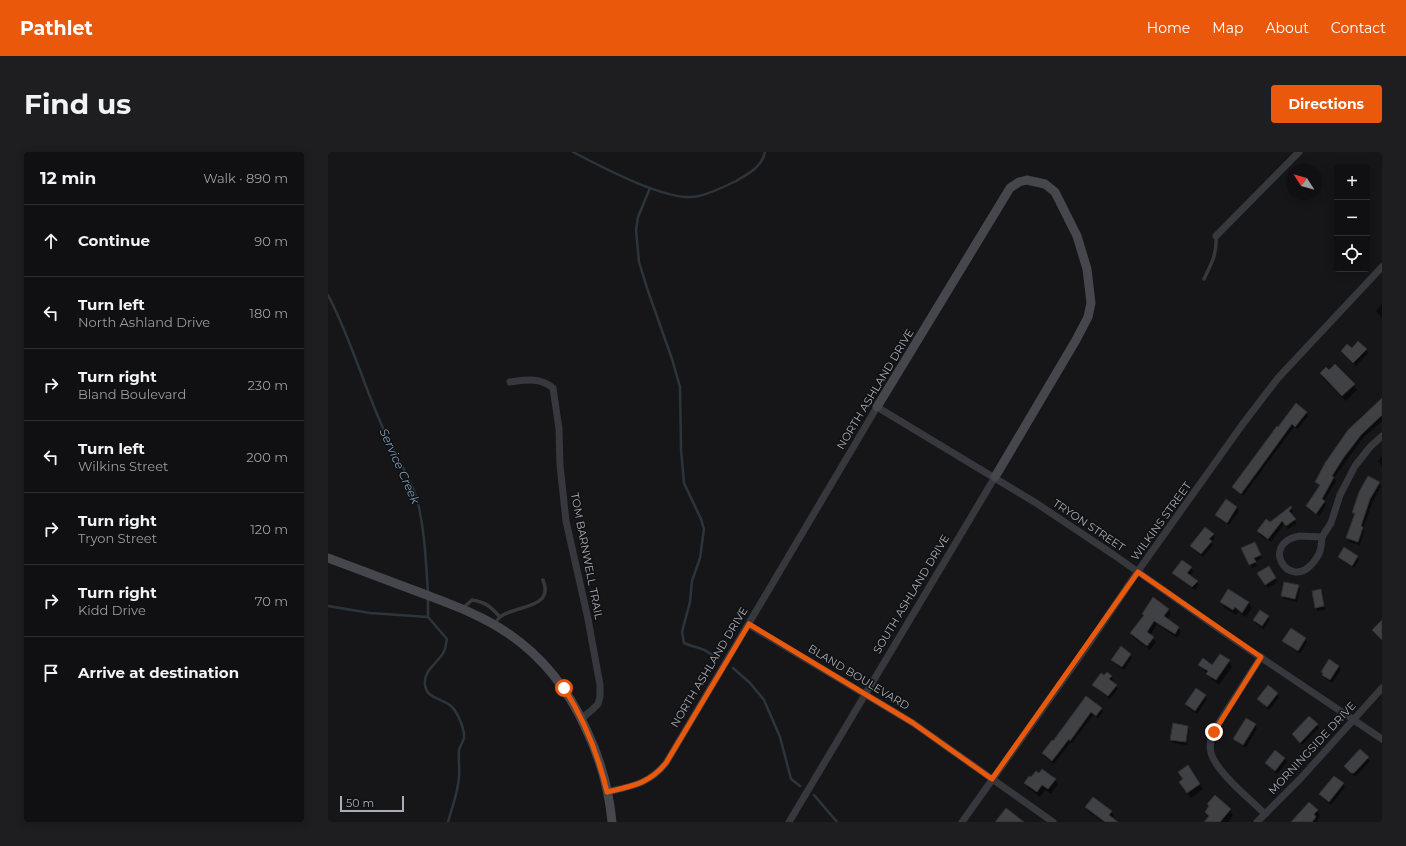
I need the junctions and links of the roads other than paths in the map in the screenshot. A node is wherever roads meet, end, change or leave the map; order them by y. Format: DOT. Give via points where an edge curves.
graph roads {
  1 [pos="1299,152"];
  2 [pos="1216,236"];
  3 [pos="1382,267"];
  4 [pos="1204,279"];
  5 [pos="1053,379"];
  6 [pos="510,382"];
  7 [pos="877,407"];
  8 [pos="1382,436"];
  9 [pos="995,477"];
  10 [pos="1322,537"];
  11 [pos="328,558"];
  12 [pos="1138,572"];
  13 [pos="543,580"];
  14 [pos="462,609"];
  15 [pos="500,617"];
  16 [pos="749,624"];
  17 [pos="494,625"];
  18 [pos="1261,657"];
  19 [pos="1382,688"];
  20 [pos="865,694"];
  21 [pos="581,719"];
  22 [pos="1353,719"];
  23 [pos="1382,739"];
  24 [pos="992,779"];
  25 [pos="607,792"];
  26 [pos="1265,814"];
  27 [pos="612,822"];
  28 [pos="789,822"];
  29 [pos="962,822"];
  30 [pos="1053,822"];
  31 [pos="1257,822"];
  1 -- 2 [label="street"];
  2 -- 4 [label="lane" via="1213,261"];
  3 -- 12 [label="street, WILKINS STREET" via="1278,378"];
  5 -- 7 [label="street, NORTH ASHLAND DRIVE" via="1088,316 1091,289 1088,269 1077,236 1055,192 1046,184 1027,180 1010,188"];
  5 -- 9 [label="street, SOUTH ASHLAND DRIVE"];
  6 -- 21 [label="street, TOM BARNWELL TRAIL" via="541,380 553,388 566,521 600,685 598,704"];
  7 -- 9 [label="street, TRYON STREET"];
  7 -- 16 [label="street, NORTH ASHLAND DRIVE"];
  8 -- 10 [label="street" via="1355,466 1340,495 1332,523"];
  9 -- 12 [label="street, TRYON STREET"];
  9 -- 20 [label="street, SOUTH ASHLAND DRIVE"];
  10 -- 10 [label="street" via="1321,551 1307,569 1300,572 1284,567 1280,556 1281,548 1286,542 1300,536"];
  11 -- 14 [label="street"];
  12 -- 18 [label="street, TRYON STREET"];
  12 -- 24 [label="street, WILKINS STREET"];
  13 -- 15 [label="lane" via="546,587 540,601"];
  14 -- 15 [label="lane" via="472,600 482,602"];
  14 -- 17 [label="street"];
  15 -- 17 [label="lane"];
  16 -- 20 [label="street, BLAND BOULEVARD"];
  16 -- 25 [label="street, NORTH ASHLAND DRIVE" via="660,771 643,782"];
  17 -- 21 [label="street" via="518,641 550,671 568,694"];
  18 -- 22 [label="street, TRYON STREET"];
  18 -- 26 [label="street" via="1210,742 1211,753 1217,766"];
  19 -- 22 [label="street, MORNINGSIDE DRIVE"];
  20 -- 24 [label="street, BLAND BOULEVARD" via="920,727"];
  20 -- 28 [label="street, SOUTH ASHLAND DRIVE"];
  21 -- 25 [label="street" via="595,747"];
  22 -- 23 [label="street, TRYON STREET"];
  22 -- 26 [label="street, MORNINGSIDE DRIVE"];
  24 -- 29 [label="street, WILKINS STREET"];
  24 -- 30 [label="street, BLAND BOULEVARD"];
  25 -- 27 [label="street"];
  26 -- 31 [label="street, MORNINGSIDE DRIVE"];
}
